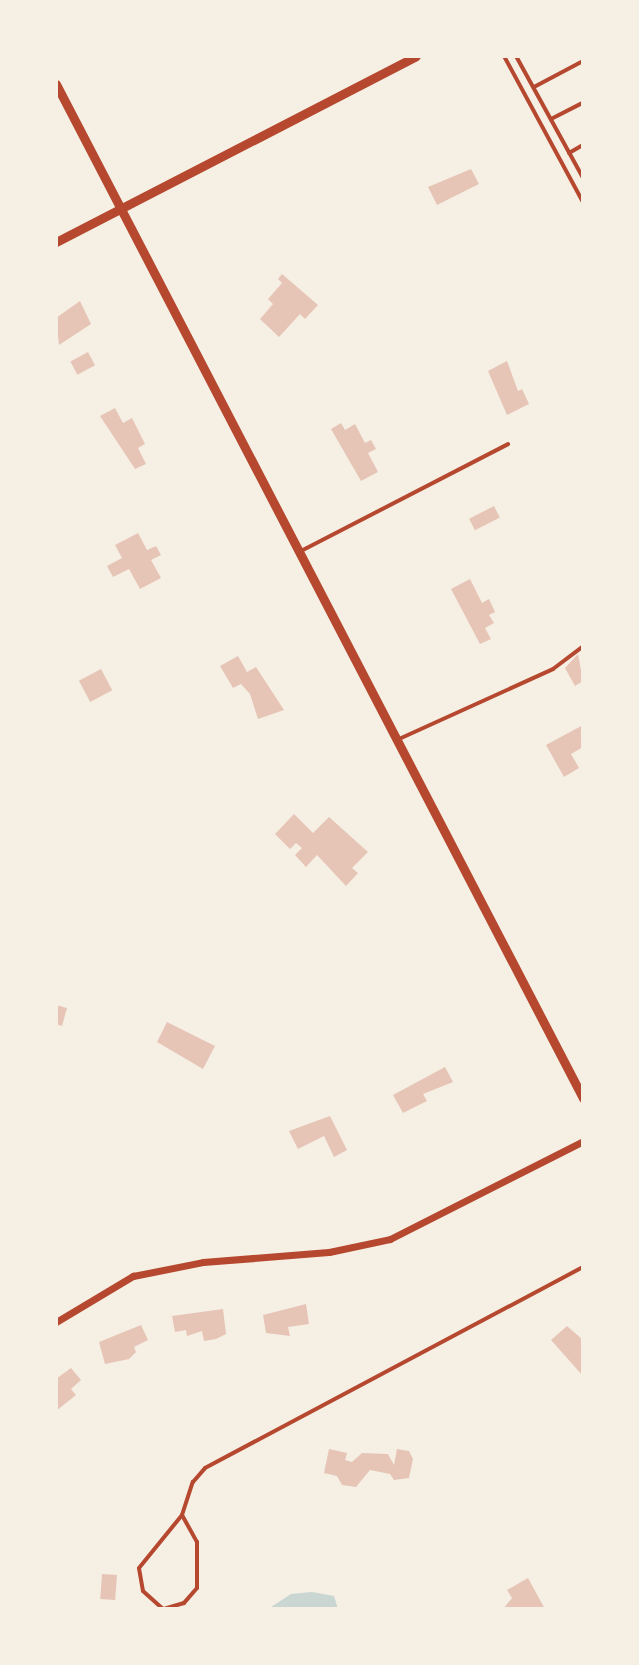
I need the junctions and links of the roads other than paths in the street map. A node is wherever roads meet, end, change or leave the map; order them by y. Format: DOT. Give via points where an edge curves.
graph roads {
  1 [pos="416,56"];
  2 [pos="504,56"];
  3 [pos="516,56"];
  4 [pos="583,61"];
  5 [pos="56,84"];
  6 [pos="534,87"];
  7 [pos="583,103"];
  8 [pos="551,119"];
  9 [pos="583,145"];
  10 [pos="569,153"];
  11 [pos="583,178"];
  12 [pos="583,202"];
  13 [pos="120,207"];
  14 [pos="56,242"];
  15 [pos="508,444"];
  16 [pos="299,552"];
  17 [pos="583,646"];
  18 [pos="397,740"];
  19 [pos="582,1092"];
  20 [pos="583,1141"];
  21 [pos="583,1267"];
  22 [pos="56,1322"];
  23 [pos="182,1515"];
  1 -- 13 [label="street"];
  2 -- 12 [label="lane"];
  3 -- 6 [label="lane"];
  4 -- 6 [label="lane"];
  5 -- 13 [label="street"];
  6 -- 8 [label="lane"];
  7 -- 8 [label="lane"];
  8 -- 10 [label="lane"];
  9 -- 10 [label="lane"];
  10 -- 11 [label="lane"];
  13 -- 14 [label="street"];
  13 -- 16 [label="street"];
  15 -- 16 [label="lane"];
  16 -- 18 [label="street"];
  17 -- 18 [label="lane" via="553,669"];
  18 -- 19 [label="street"];
  20 -- 22 [label="street" via="390,1239 329,1252 203,1262 133,1276"];
  21 -- 23 [label="lane" via="205,1468 193,1482"];
  23 -- 23 [label="lane" via="139,1568 143,1591 163,1609 184,1603 197,1588 197,1542"];
}
